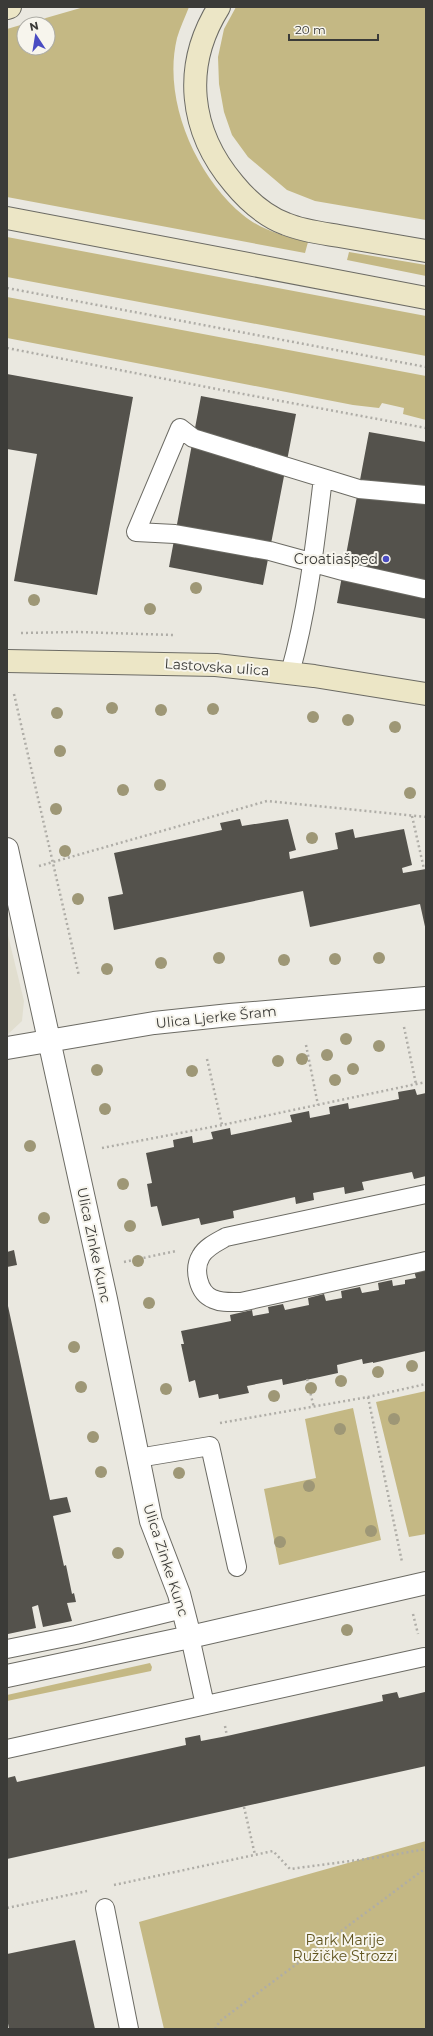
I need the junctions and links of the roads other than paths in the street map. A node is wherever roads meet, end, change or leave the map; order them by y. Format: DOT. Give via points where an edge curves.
graph roads {
  1 [pos="219,7"];
  2 [pos="7,218"];
  3 [pos="426,251"];
  4 [pos="426,298"];
  5 [pos="323,478"];
  6 [pos="426,495"];
  7 [pos="313,563"];
  8 [pos="424,589"];
  9 [pos="7,661"];
  10 [pos="290,673"];
  11 [pos="426,694"];
  12 [pos="7,849"];
  13 [pos="426,998"];
  14 [pos="49,1041"];
  15 [pos="7,1048"];
  16 [pos="426,1194"];
  17 [pos="426,1261"];
  18 [pos="138,1458"];
  19 [pos="237,1567"];
  20 [pos="426,1583"];
  21 [pos="183,1609"];
  22 [pos="190,1637"];
  23 [pos="7,1648"];
  24 [pos="424,1657"];
  25 [pos="7,1676"];
  26 [pos="205,1705"];
  27 [pos="7,1749"];
  28 [pos="105,1908"];
  29 [pos="129,2029"];
  1 -- 3 [label="main road" via="204,36 196,66 195,92 199,122 208,146 223,171 252,203 266,214 286,224"];
  2 -- 4 [label="main road"];
  5 -- 6 [label="lane" via="359,489"];
  5 -- 7 [label="lane"];
  5 -- 7 [label="lane" via="193,438 180,428 136,532 175,534 270,551"];
  7 -- 8 [label="lane"];
  7 -- 10 [label="lane" via="298,645"];
  9 -- 10 [label="main road, Lastovska ulica" via="216,665"];
  10 -- 11 [label="main road, Lastovska ulica"];
  12 -- 14 [label="street, Ulica Zinke Kunc"];
  13 -- 14 [label="street, Ulica Ljerke Šram" via="230,1014 161,1022"];
  14 -- 15 [label="street, Ulica Ljerke Šram"];
  14 -- 18 [label="street, Ulica Zinke Kunc"];
  16 -- 17 [label="lane" via="226,1237 201,1255 197,1266 202,1290 212,1299 241,1302"];
  18 -- 19 [label="lane" via="210,1446"];
  18 -- 21 [label="street, Ulica Zinke Kunc" via="151,1521"];
  20 -- 22 [label="street"];
  21 -- 22 [label="street, Ulica Zinke Kunc"];
  21 -- 23 [label="lane" via="76,1636"];
  22 -- 25 [label="street"];
  22 -- 26 [label="lane"];
  24 -- 26 [label="lane"];
  26 -- 27 [label="lane"];
  28 -- 29 [label="lane"];
}
